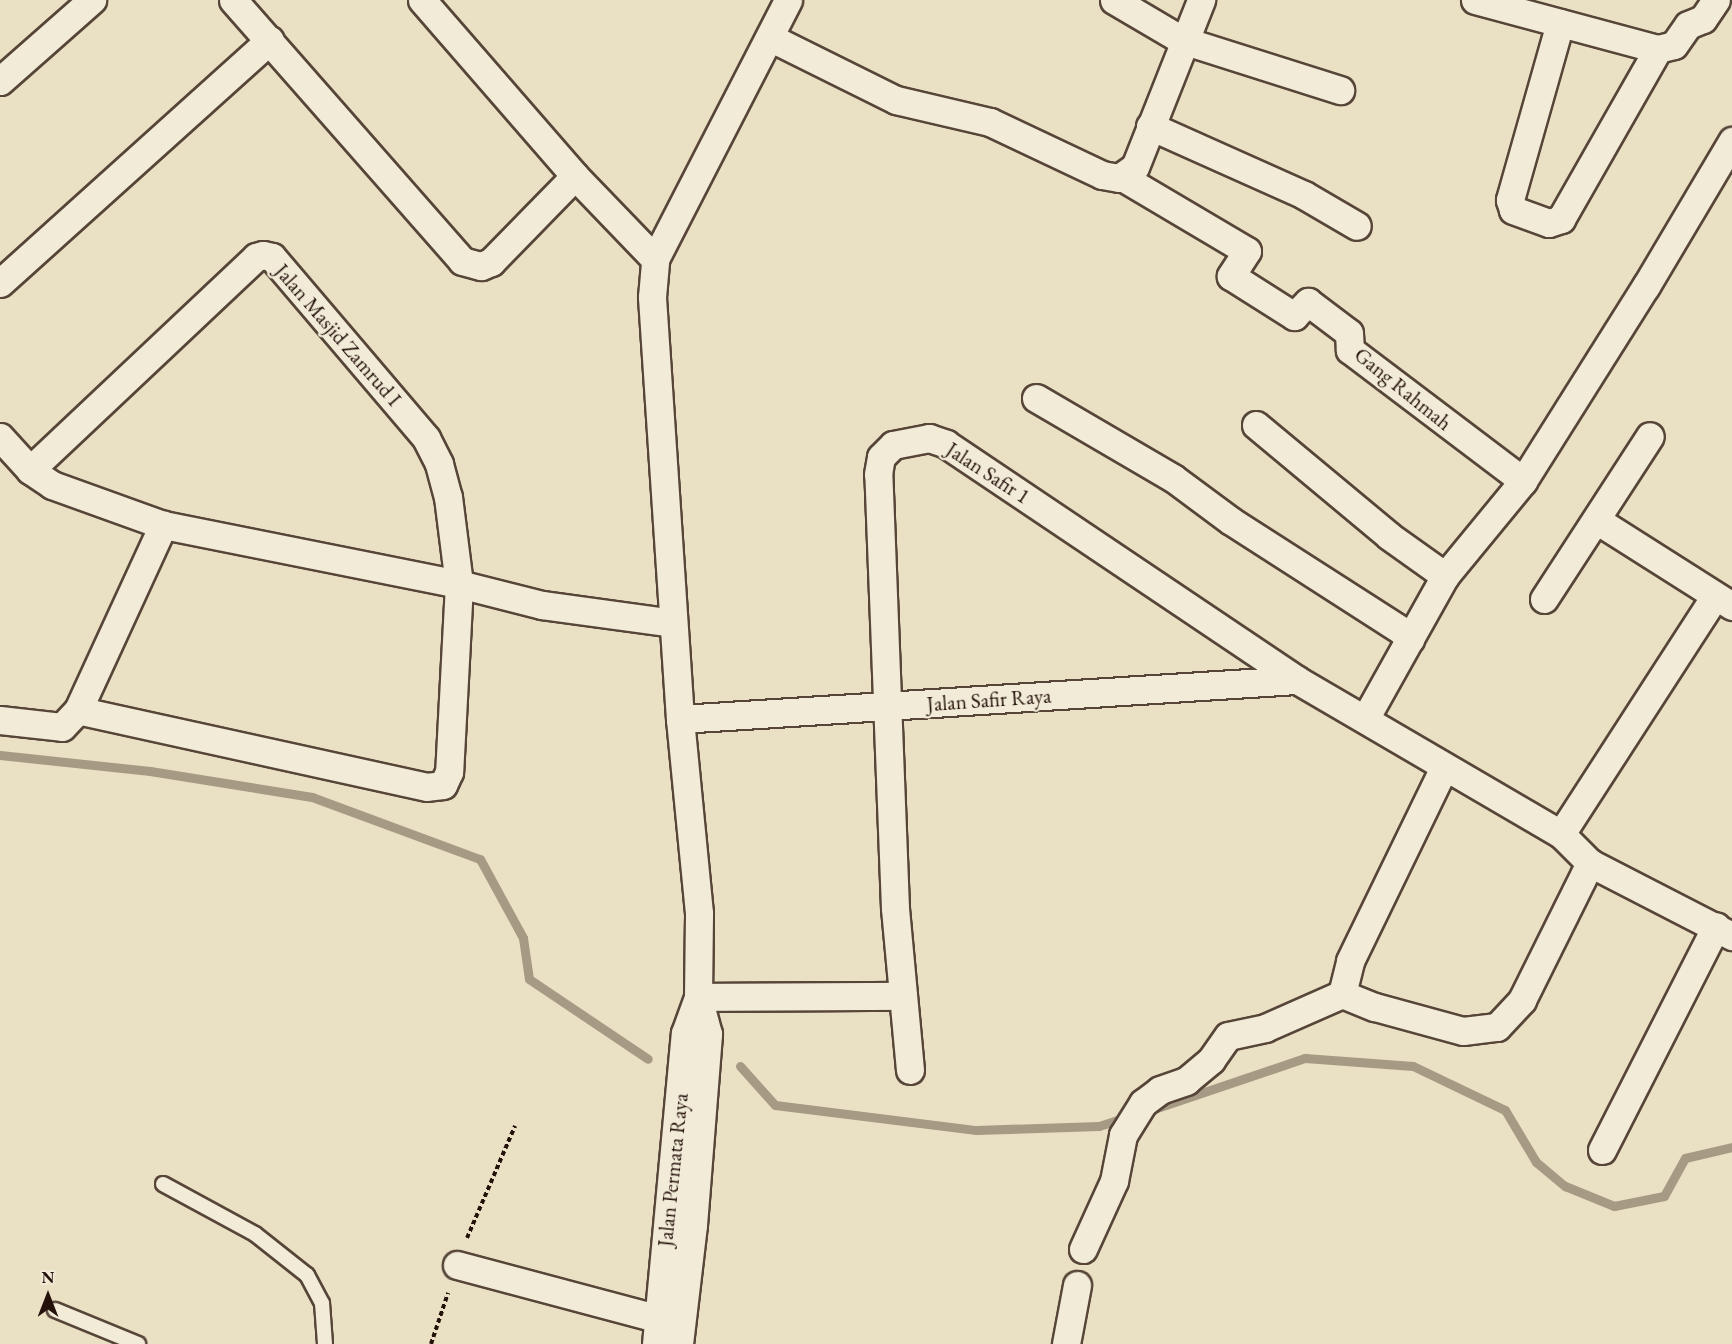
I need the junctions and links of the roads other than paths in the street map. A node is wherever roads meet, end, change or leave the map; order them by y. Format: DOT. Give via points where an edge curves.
graph roads {
  1 [pos="92,0"];
  2 [pos="233,0"];
  3 [pos="422,0"];
  4 [pos="788,0"];
  5 [pos="1114,0"];
  6 [pos="1201,0"];
  7 [pos="1475,0"];
  8 [pos="1716,0"];
  9 [pos="1560,23"];
  10 [pos="771,38"];
  11 [pos="270,40"];
  12 [pos="1182,40"];
  13 [pos="1658,49"];
  14 [pos="0,81"];
  15 [pos="1340,90"];
  16 [pos="1150,126"];
  17 [pos="1732,141"];
  18 [pos="575,176"];
  19 [pos="1122,177"];
  20 [pos="1357,226"];
  21 [pos="655,259"];
  22 [pos="0,283"];
  23 [pos="1036,398"];
  24 [pos="1256,425"];
  25 [pos="1650,436"];
  26 [pos="0,437"];
  27 [pos="30,470"];
  28 [pos="1523,481"];
  29 [pos="1598,521"];
  30 [pos="163,525"];
  31 [pos="1445,576"];
  32 [pos="459,584"];
  33 [pos="1544,599"];
  34 [pos="1724,601"];
  35 [pos="673,623"];
  36 [pos="1410,639"];
  37 [pos="1297,680"];
  38 [pos="885,707"];
  39 [pos="78,710"];
  40 [pos="680,719"];
  41 [pos="1365,719"];
  42 [pos="0,720"];
  43 [pos="1444,767"];
  44 [pos="1561,834"];
  45 [pos="1590,863"];
  46 [pos="1724,931"];
  47 [pos="1342,994"];
  48 [pos="903,996"];
  49 [pos="698,997"];
  50 [pos="910,1070"];
  51 [pos="1602,1150"];
  52 [pos="163,1184"];
  53 [pos="1083,1249"];
  54 [pos="457,1265"];
  55 [pos="1077,1285"];
  56 [pos="55,1310"];
  57 [pos="656,1331"];
  58 [pos="138,1344"];
  59 [pos="325,1344"];
  60 [pos="679,1344"];
  61 [pos="1066,1344"];
  1 -- 14 [label="street"];
  2 -- 11 [label="street"];
  3 -- 18 [label="street"];
  4 -- 10 [label="street"];
  5 -- 12 [label="street"];
  6 -- 12 [label="street"];
  7 -- 9 [label="street"];
  8 -- 13 [label="street" via="1703,19 1688,25 1674,45"];
  9 -- 13 [label="street"];
  9 -- 13 [label="street" via="1510,200 1513,210 1549,223 1561,219"];
  10 -- 19 [label="street" via="896,100 990,122 1102,176"];
  10 -- 21 [label="street"];
  11 -- 18 [label="street" via="462,261 481,266 491,262"];
  11 -- 22 [label="street"];
  12 -- 15 [label="street"];
  12 -- 16 [label="street"];
  16 -- 19 [label="street" via="1135,167"];
  16 -- 20 [label="street" via="1304,195"];
  17 -- 28 [label="street"];
  18 -- 21 [label="street"];
  19 -- 28 [label="street, Gang Rahmah" via="1247,251 1231,276 1294,316 1308,302 1349,333 1350,350 1356,355"];
  21 -- 35 [label="street" via="654,365"];
  23 -- 36 [label="street" via="1173,478"];
  24 -- 31 [label="street" via="1389,536"];
  25 -- 29 [label="street"];
  26 -- 27 [label="street"];
  27 -- 30 [label="street" via="73,495"];
  27 -- 32 [label="street, Jalan Masjid Zamrud I" via="256,257 272,257 426,438 439,464 448,497"];
  28 -- 31 [label="street"];
  29 -- 33 [label="street"];
  29 -- 34 [label="street"];
  30 -- 32 [label="street"];
  30 -- 39 [label="street"];
  31 -- 36 [label="street"];
  32 -- 35 [label="street" via="542,605"];
  32 -- 39 [label="street, Jalan Masjid Zamrud I" via="449,772 443,785 427,787"];
  34 -- 44 [label="street"];
  35 -- 40 [label="street"];
  36 -- 41 [label="street"];
  37 -- 38 [label="street, Jalan Safir Raya"];
  37 -- 38 [label="street, Jalan Safir 1" via="946,444 929,438 893,445 881,457 878,474"];
  37 -- 41 [label="street, Jalan Safir 1"];
  38 -- 40 [label="street, Jalan Safir Raya"];
  38 -- 48 [label="street, Jalan Safir 1"];
  39 -- 42 [label="street" via="62,726"];
  40 -- 49 [label="street" via="699,913"];
  41 -- 43 [label="street, Jalan Safir 1"];
  43 -- 44 [label="street, Jalan Safir 1"];
  43 -- 47 [label="street" via="1350,961"];
  44 -- 45 [label="street, Jalan Safir 1"];
  45 -- 46 [label="street, Jalan Safir 1"];
  45 -- 47 [label="street" via="1522,1000 1497,1027 1463,1031"];
  46 -- 51 [label="street"];
  47 -- 53 [label="street" via="1265,1028 1228,1036 1211,1060 1186,1081 1160,1090 1143,1103 1123,1135 1114,1181"];
  48 -- 49 [label="street"];
  48 -- 50 [label="street, Jalan Safir 1"];
  49 -- 57 [label="street, Jalan Permata Raya" via="685,1033"];
  49 -- 60 [label="street" via="708,1034 707,1057"];
  52 -- 59 [label="lane" via="255,1234 307,1275 322,1303"];
  54 -- 57 [label="street"];
  55 -- 61 [label="street"];
  56 -- 58 [label="lane"];
}
